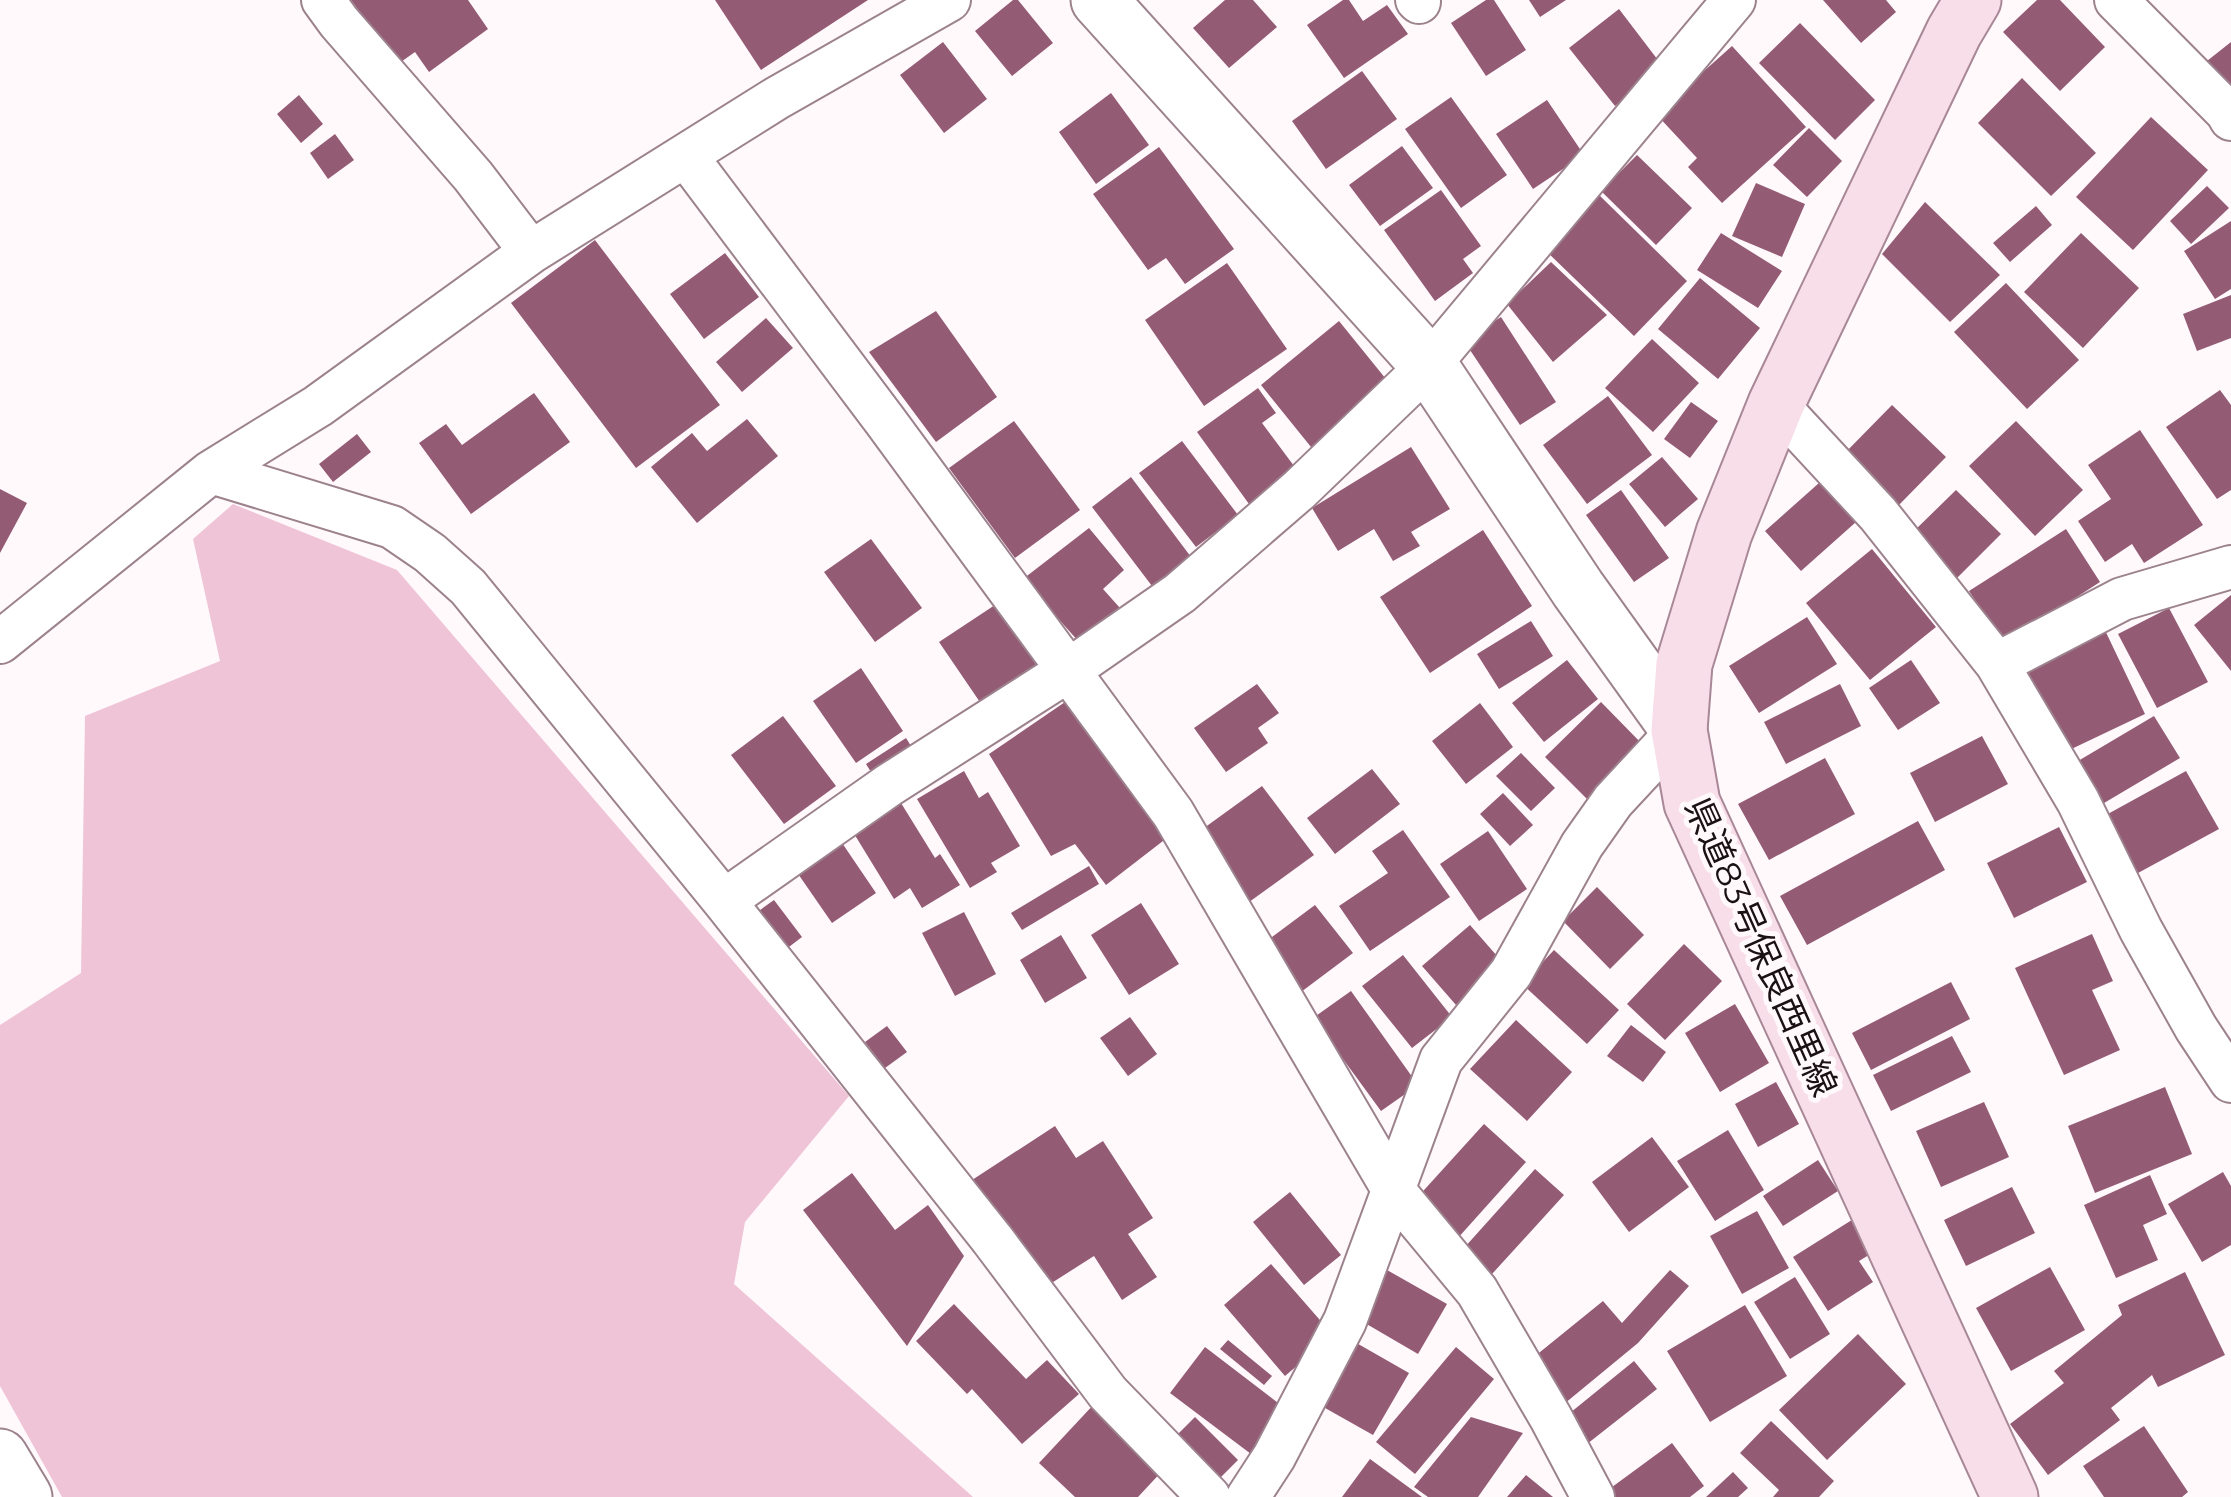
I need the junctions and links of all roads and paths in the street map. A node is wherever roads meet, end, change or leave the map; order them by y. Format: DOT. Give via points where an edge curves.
graph roads {
  1 [pos="323,0"];
  2 [pos="949,0"];
  3 [pos="1099,0"];
  4 [pos="1734,0"];
  5 [pos="1973,0"];
  6 [pos="2116,0"];
  7 [pos="2231,119"];
  8 [pos="686,156"];
  9 [pos="531,252"];
  10 [pos="1429,365"];
  11 [pos="1776,404"];
  12 [pos="212,472"];
  13 [pos="2231,567"];
  14 [pos="0,642"];
  15 [pos="1996,664"];
  16 [pos="1069,670"];
  17 [pos="1678,730"];
  18 [pos="724,901"];
  19 [pos="2231,1081"];
  20 [pos="1394,1191"];
  21 [pos="0,1458"];
  22 [pos="24,1497"];
  23 [pos="1209,1497"];
  24 [pos="1248,1497"];
  25 [pos="1593,1497"];
  26 [pos="2010,1497"];
  1 -- 9 [label="street"];
  2 -- 8 [label="street"];
  3 -- 10 [label="street"];
  4 -- 10 [label="street"];
  5 -- 11 [label="main road, 県道83号保良西里線"];
  6 -- 7 [label="street"];
  8 -- 9 [label="street"];
  8 -- 16 [label="street"];
  9 -- 12 [label="street" via="318,406"];
  10 -- 16 [label="street" via="1180,593"];
  10 -- 17 [label="street"];
  11 -- 15 [label="street" via="1878,514"];
  11 -- 17 [label="main road, 県道83号保良西里線" via="1718,552 1684,664"];
  12 -- 14 [label="street"];
  12 -- 18 [label="street" via="392,527 430,553 468,587"];
  13 -- 15 [label="street" via="2122,599"];
  15 -- 19 [label="street" via="2078,801 2140,930"];
  16 -- 18 [label="street" via="889,784"];
  16 -- 20 [label="street" via="1173,813"];
  17 -- 20 [label="street" via="1613,801 1511,973 1442,1060"];
  17 -- 26 [label="main road, 県道83号保良西里線" via="1692,803"];
  18 -- 23 [label="street" via="1108,1393"];
  20 -- 24 [label="street" via="1346,1321"];
  20 -- 25 [label="street" via="1476,1291"];
  21 -- 22 [label="street"];
}
